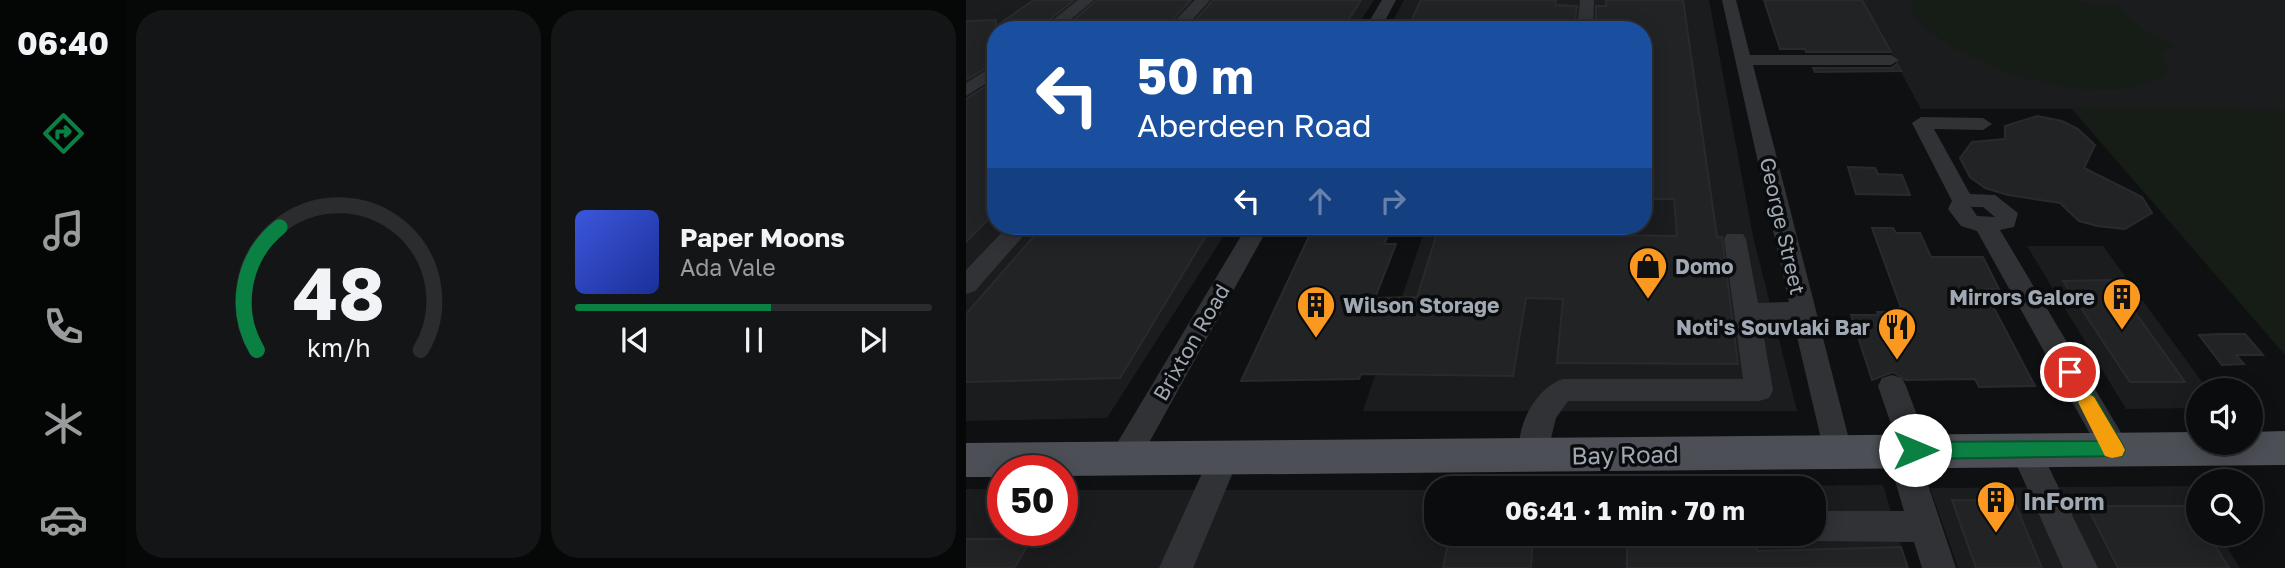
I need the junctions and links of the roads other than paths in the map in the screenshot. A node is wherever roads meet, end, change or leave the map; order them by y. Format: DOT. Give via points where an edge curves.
graph roads {
  1 [pos="1087,0"];
  2 [pos="1203,0"];
  3 [pos="1389,0"];
  4 [pos="1587,0"];
  5 [pos="1729,0"];
  6 [pos="1060,21"];
  7 [pos="1183,21"];
  8 [pos="1377,21"];
  9 [pos="1586,21"];
  10 [pos="1744,60"];
  11 [pos="1891,60"];
  12 [pos="987,76"];
  13 [pos="966,92"];
  14 [pos="1983,124"];
  15 [pos="1013,235"];
  16 [pos="1253,235"];
  17 [pos="1735,239"];
  18 [pos="966,285"];
  19 [pos="1803,311"];
  20 [pos="1747,312"];
  21 [pos="1892,386"];
  22 [pos="2285,448"];
  23 [pos="1908,450"];
  24 [pos="2025,450"];
  25 [pos="2115,450"];
  26 [pos="1837,451"];
  27 [pos="1534,454"];
  28 [pos="1224,458"];
  29 [pos="1124,459"];
  30 [pos="966,460"];
  31 [pos="1826,526"];
  32 [pos="1926,527"];
  33 [pos="1176,568"];
  34 [pos="1939,568"];
  35 [pos="2081,568"];
  1 -- 6 [label="street"];
  2 -- 7 [label="street"];
  3 -- 8 [label="street"];
  4 -- 9 [label="street"];
  5 -- 10 [label="street, George Street"];
  10 -- 11 [label="street"];
  10 -- 19 [label="street, George Street"];
  12 -- 13 [label="street"];
  14 -- 25 [label="street" via="1921,123 1963,201 1959,209 1963,216 1986,226"];
  15 -- 18 [label="street"];
  16 -- 29 [label="street, Brixton Road"];
  17 -- 20 [label="street"];
  19 -- 20 [label="street"];
  19 -- 26 [label="street, George Street"];
  20 -- 27 [label="street" via="1759,390 1563,390 1541,418"];
  21 -- 23 [label="street"];
  22 -- 25 [label="main road, Bay Road"];
  23 -- 24 [label="main road, Bay Road"];
  23 -- 26 [label="main road, Bay Road"];
  23 -- 32 [label="street"];
  24 -- 25 [label="main road, Bay Road"];
  24 -- 35 [label="street"];
  26 -- 27 [label="main road, Bay Road"];
  27 -- 28 [label="main road, Bay Road"];
  28 -- 29 [label="main road, Bay Road"];
  28 -- 33 [label="street"];
  29 -- 30 [label="main road, Bay Road"];
  31 -- 32 [label="street"];
  32 -- 34 [label="street"];
}
